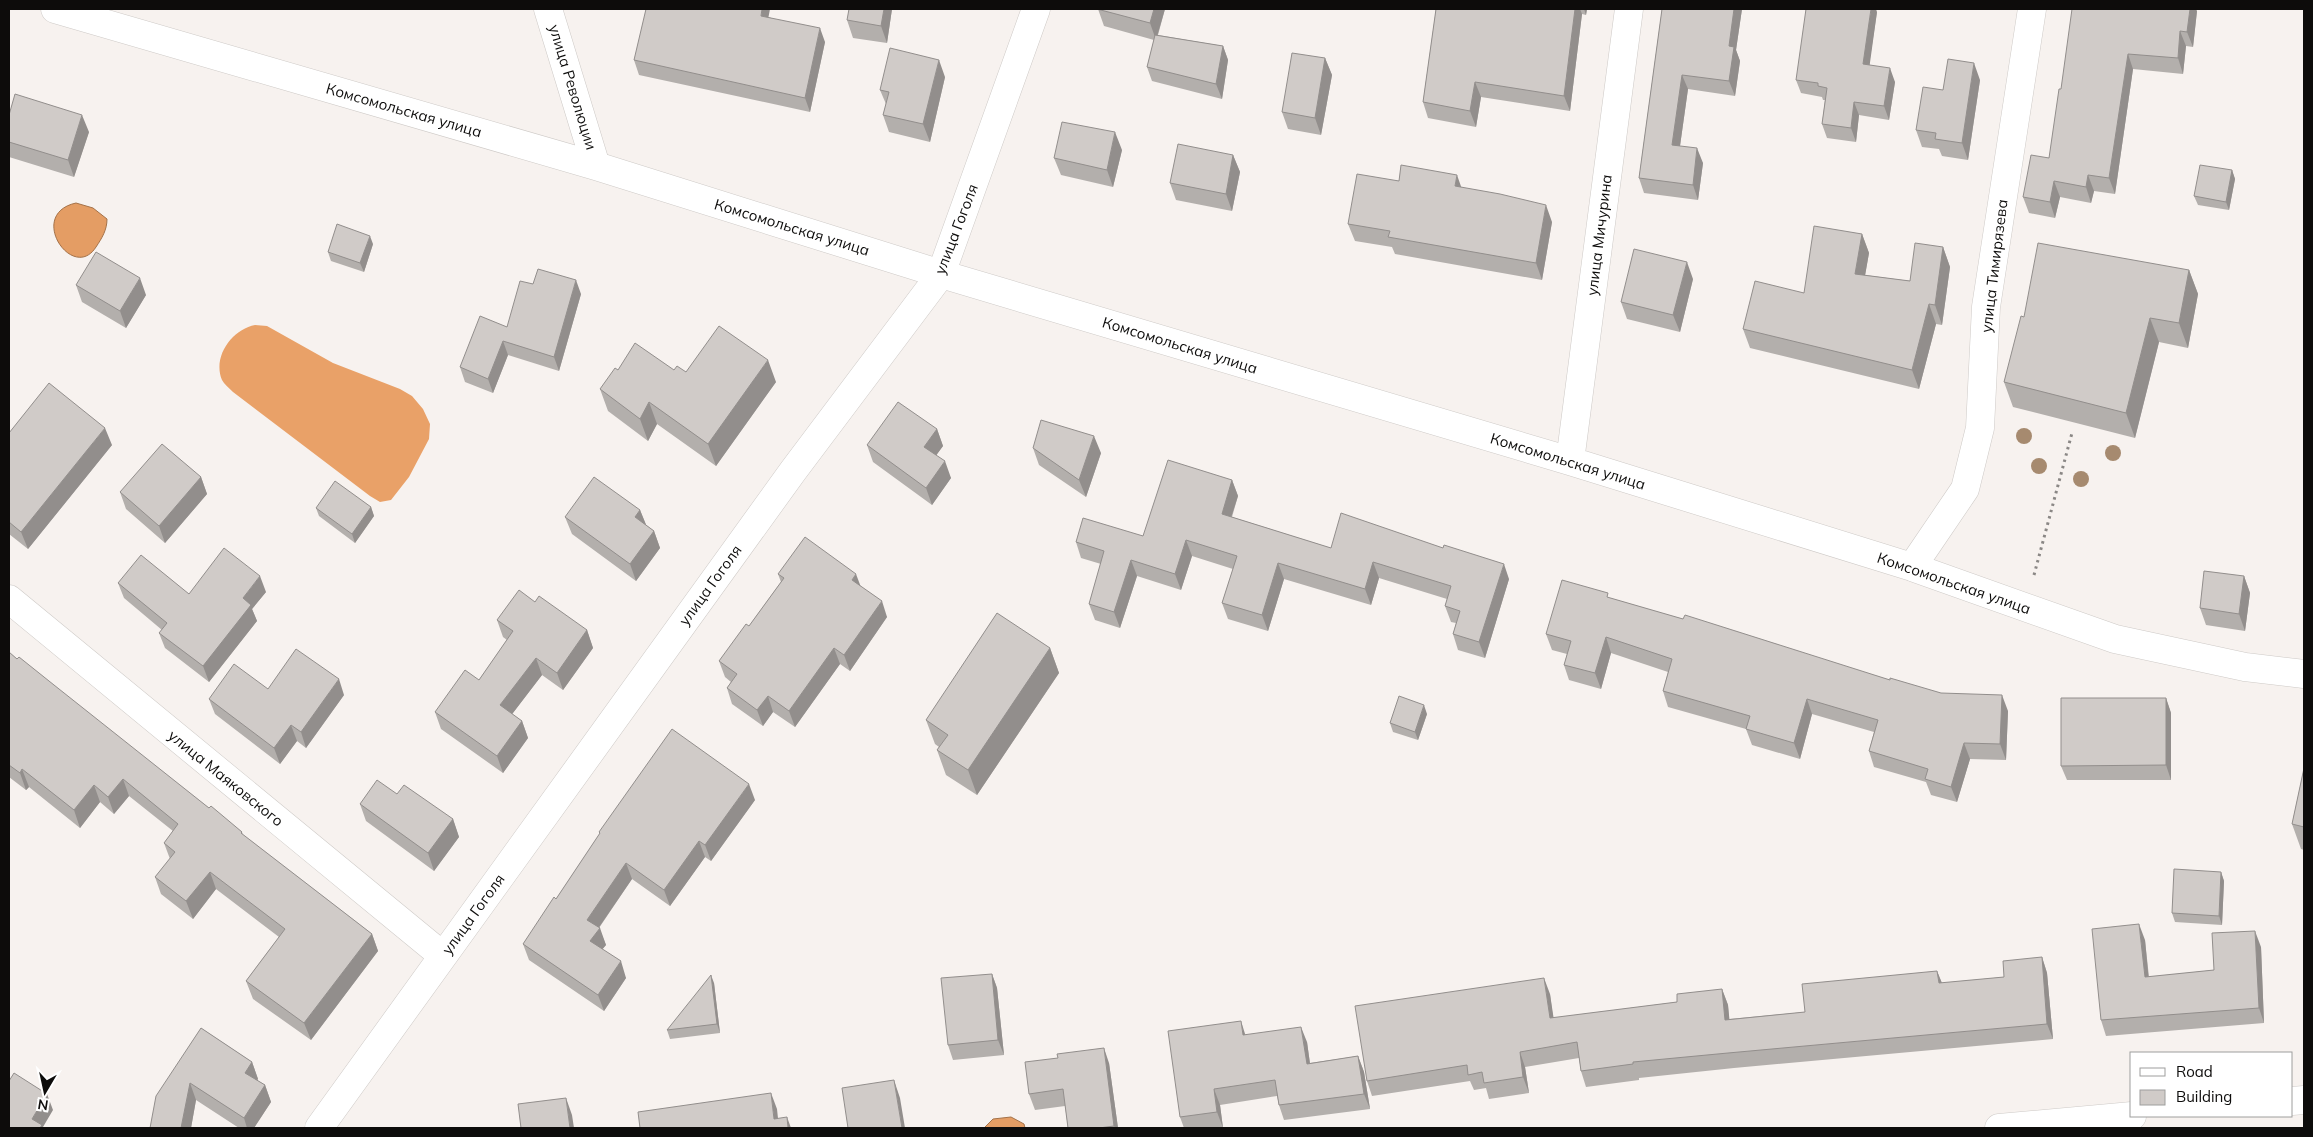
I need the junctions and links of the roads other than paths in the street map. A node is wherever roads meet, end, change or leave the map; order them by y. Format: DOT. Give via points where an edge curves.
graph roads {
  1 [pos="55,9"];
  2 [pos="548,9"];
  3 [pos="1036,9"];
  4 [pos="1629,9"];
  5 [pos="2032,9"];
  6 [pos="596,166"];
  7 [pos="940,274"];
  8 [pos="1570,461"];
  9 [pos="1912,567"];
  10 [pos="9,599"];
  11 [pos="2304,674"];
  12 [pos="443,956"];
  13 [pos="2130,1116"];
  14 [pos="319,1128"];
  15 [pos="1999,1128"];
  1 -- 6 [label="street, Комсомольская улица"];
  2 -- 6 [label="street, улица Революции"];
  3 -- 7 [label="street, улица Гоголя"];
  4 -- 8 [label="street, улица Мичурина"];
  5 -- 9 [label="street, улица Тимирязева" via="1986,307 1980,428 1965,489"];
  6 -- 7 [label="street, Комсомольская улица"];
  7 -- 8 [label="street, Комсомольская улица"];
  7 -- 12 [label="street, улица Гоголя" via="787,479"];
  8 -- 9 [label="street, Комсомольская улица"];
  9 -- 11 [label="street, Комсомольская улица" via="2115,639 2244,667"];
  10 -- 12 [label="street, улица Маяковского"];
  12 -- 14 [label="street, улица Гоголя"];
  13 -- 15 [label="street"];
}
